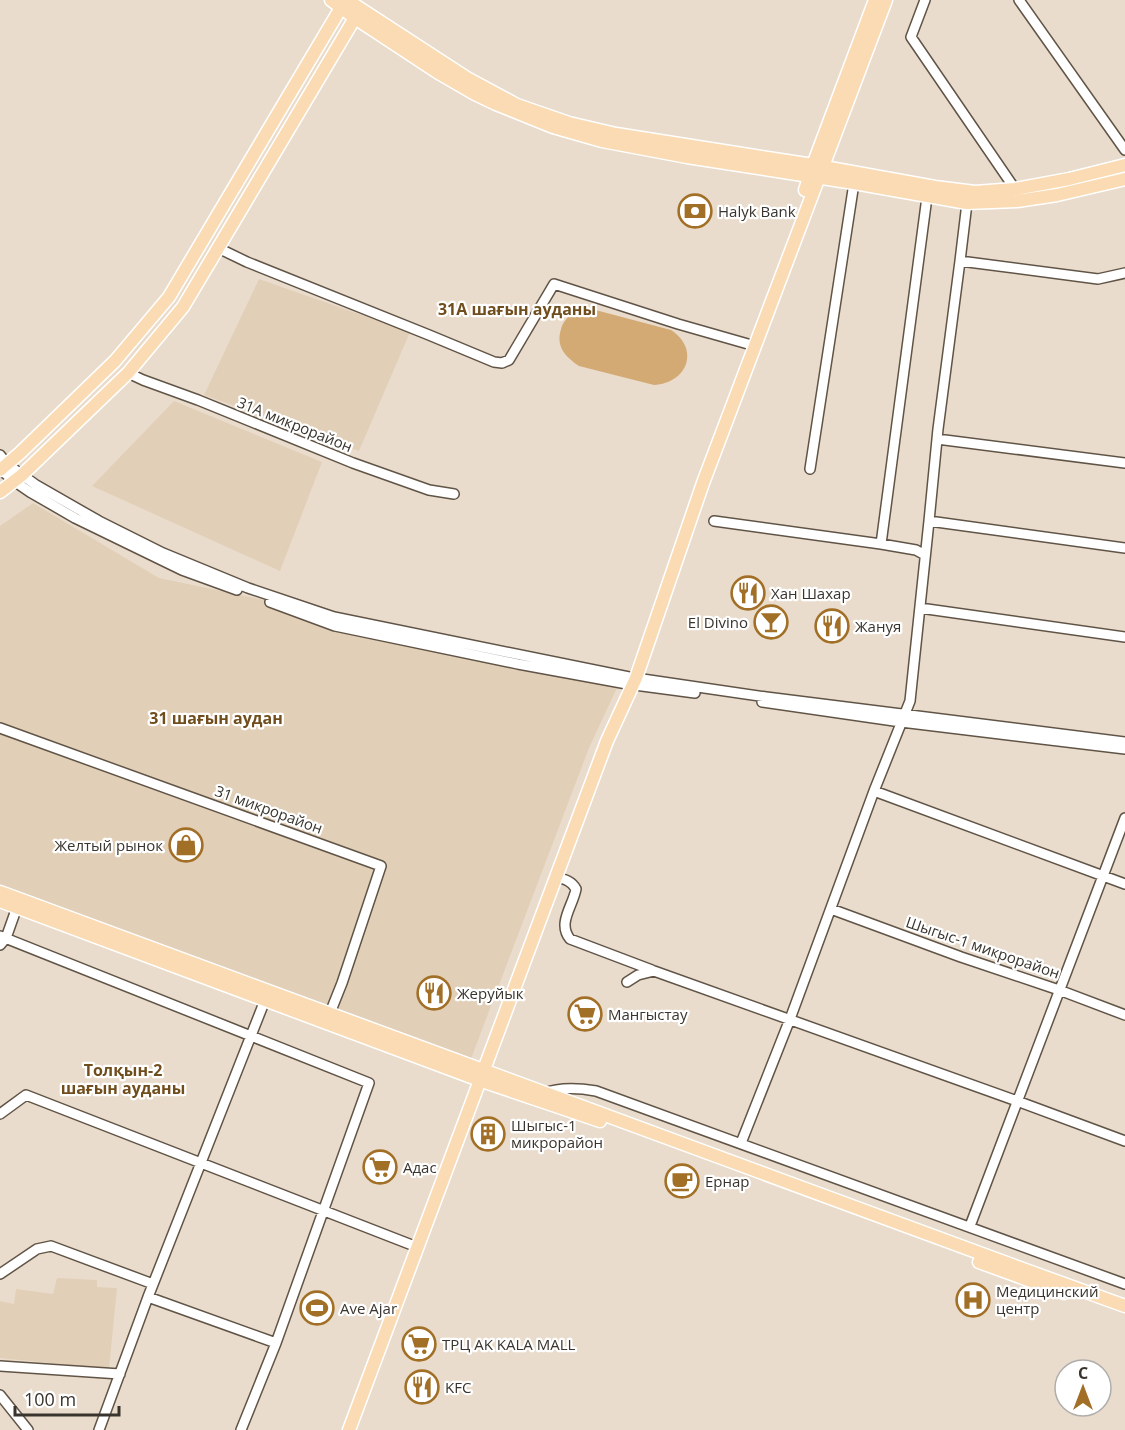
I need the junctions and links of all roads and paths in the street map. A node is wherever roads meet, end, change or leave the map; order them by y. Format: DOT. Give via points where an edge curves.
graph roads {
  1 [pos="876,0"];
  2 [pos="886,0"];
  3 [pos="925,0"];
  4 [pos="1019,0"];
  5 [pos="341,2"];
  6 [pos="360,9"];
  7 [pos="1125,150"];
  8 [pos="1125,165"];
  9 [pos="816,171"];
  10 [pos="1125,179"];
  11 [pos="854,183"];
  12 [pos="1016,195"];
  13 [pos="927,197"];
  14 [pos="967,203"];
  15 [pos="218,248"];
  16 [pos="960,261"];
  17 [pos="1125,273"];
  18 [pos="752,345"];
  19 [pos="115,361"];
  20 [pos="128,373"];
  21 [pos="937,439"];
  22 [pos="1125,464"];
  23 [pos="2,465"];
  24 [pos="810,468"];
  25 [pos="18,478"];
  26 [pos="0,492"];
  27 [pos="454,494"];
  28 [pos="714,521"];
  29 [pos="929,521"];
  30 [pos="881,544"];
  31 [pos="1125,548"];
  32 [pos="924,555"];
  33 [pos="920,608"];
  34 [pos="1125,638"];
  35 [pos="631,681"];
  36 [pos="903,718"];
  37 [pos="0,728"];
  38 [pos="1125,742"];
  39 [pos="1125,749"];
  40 [pos="874,791"];
  41 [pos="1125,818"];
  42 [pos="1103,876"];
  43 [pos="556,877"];
  44 [pos="1125,884"];
  45 [pos="0,892"];
  46 [pos="0,901"];
  47 [pos="17,907"];
  48 [pos="831,909"];
  49 [pos="2,940"];
  50 [pos="118,940"];
  51 [pos="654,971"];
  52 [pos="627,982"];
  53 [pos="1059,990"];
  54 [pos="268,995"];
  55 [pos="1125,1015"];
  56 [pos="328,1017"];
  57 [pos="790,1019"];
  58 [pos="251,1036"];
  59 [pos="478,1073"];
  60 [pos="541,1095"];
  61 [pos="1017,1101"];
  62 [pos="0,1114"];
  63 [pos="1125,1141"];
  64 [pos="741,1143"];
  65 [pos="201,1164"];
  66 [pos="324,1210"];
  67 [pos="970,1226"];
  68 [pos="414,1246"];
  69 [pos="1018,1272"];
  70 [pos="0,1274"];
  71 [pos="153,1284"];
  72 [pos="1125,1284"];
  73 [pos="148,1297"];
  74 [pos="1125,1305"];
  75 [pos="1125,1314"];
  76 [pos="276,1343"];
  77 [pos="0,1366"];
  78 [pos="120,1374"];
  79 [pos="0,1395"];
  80 [pos="28,1430"];
  81 [pos="99,1430"];
  82 [pos="241,1430"];
  83 [pos="340,1430"];
  84 [pos="349,1430"];
  1 -- 9 [label="main road"];
  2 -- 9 [label="main road"];
  3 -- 12 [label="street" via="911,37"];
  4 -- 7 [label="street"];
  5 -- 6 [label="main road"];
  5 -- 19 [label="main road" via="169,297"];
  6 -- 9 [label="main road" via="437,72 496,104 553,127 687,157"];
  6 -- 15 [label="main road"];
  8 -- 12 [label="main road"];
  9 -- 11 [label="main road"];
  9 -- 12 [label="main road"];
  9 -- 18 [label="main road"];
  10 -- 12 [label="main road" via="1057,195"];
  11 -- 13 [label="main road"];
  11 -- 24 [label="street"];
  12 -- 14 [label="main road"];
  13 -- 14 [label="main road"];
  13 -- 30 [label="street"];
  14 -- 16 [label="street"];
  15 -- 18 [label="street" via="494,362 509,360 554,284"];
  15 -- 20 [label="main road" via="183,307"];
  16 -- 17 [label="street" via="1098,279"];
  16 -- 21 [label="street"];
  18 -- 35 [label="main road"];
  19 -- 20 [label="main road"];
  19 -- 23 [label="main road"];
  20 -- 25 [label="main road"];
  20 -- 27 [label="street, 31А микрорайон" via="353,463 429,490"];
  21 -- 22 [label="street"];
  21 -- 29 [label="street"];
  23 -- 25 [label="street"];
  25 -- 26 [label="main road"];
  25 -- 35 [label="street" via="75,518 182,570 334,626 518,664"];
  28 -- 30 [label="street"];
  29 -- 31 [label="street"];
  29 -- 32 [label="street"];
  30 -- 32 [label="street"];
  32 -- 33 [label="street"];
  33 -- 34 [label="street"];
  33 -- 36 [label="street" via="910,701"];
  35 -- 36 [label="street"];
  35 -- 43 [label="main road"];
  35 -- 59 [label="main road" via="592,760"];
  36 -- 38 [label="street"];
  36 -- 39 [label="street"];
  36 -- 40 [label="street"];
  37 -- 56 [label="street, 31 микрорайон" via="381,866"];
  40 -- 42 [label="street"];
  40 -- 48 [label="street"];
  41 -- 42 [label="street"];
  42 -- 44 [label="street"];
  42 -- 53 [label="street"];
  43 -- 51 [label="street" via="576,889 564,922 570,939"];
  43 -- 59 [label="main road"];
  45 -- 50 [label="main road"];
  46 -- 47 [label="main road"];
  47 -- 49 [label="street"];
  47 -- 50 [label="main road"];
  48 -- 53 [label="street, Шыгыс-1 микрорайон"];
  48 -- 57 [label="street"];
  49 -- 58 [label="street"];
  50 -- 54 [label="main road"];
  51 -- 52 [label="street"];
  51 -- 57 [label="street"];
  53 -- 55 [label="street, Шыгыс-1 микрорайон"];
  53 -- 61 [label="street"];
  54 -- 56 [label="main road"];
  54 -- 58 [label="street"];
  56 -- 59 [label="main road"];
  57 -- 61 [label="street"];
  57 -- 64 [label="street"];
  58 -- 65 [label="street"];
  58 -- 66 [label="street" via="369,1083"];
  59 -- 60 [label="main road"];
  59 -- 68 [label="main road"];
  60 -- 64 [label="street" via="554,1090 596,1092"];
  60 -- 69 [label="main road"];
  61 -- 63 [label="street"];
  61 -- 67 [label="street"];
  62 -- 65 [label="street" via="26,1095"];
  64 -- 67 [label="street"];
  65 -- 66 [label="street"];
  65 -- 71 [label="street"];
  66 -- 68 [label="street"];
  66 -- 76 [label="street"];
  67 -- 72 [label="street"];
  68 -- 83 [label="main road"];
  68 -- 84 [label="main road"];
  69 -- 74 [label="main road"];
  69 -- 75 [label="main road"];
  70 -- 71 [label="street" via="37,1249 51,1246"];
  71 -- 73 [label="street"];
  73 -- 76 [label="street"];
  73 -- 78 [label="street"];
  76 -- 82 [label="street"];
  77 -- 78 [label="street"];
  78 -- 81 [label="street"];
  79 -- 80 [label="street"];
}
